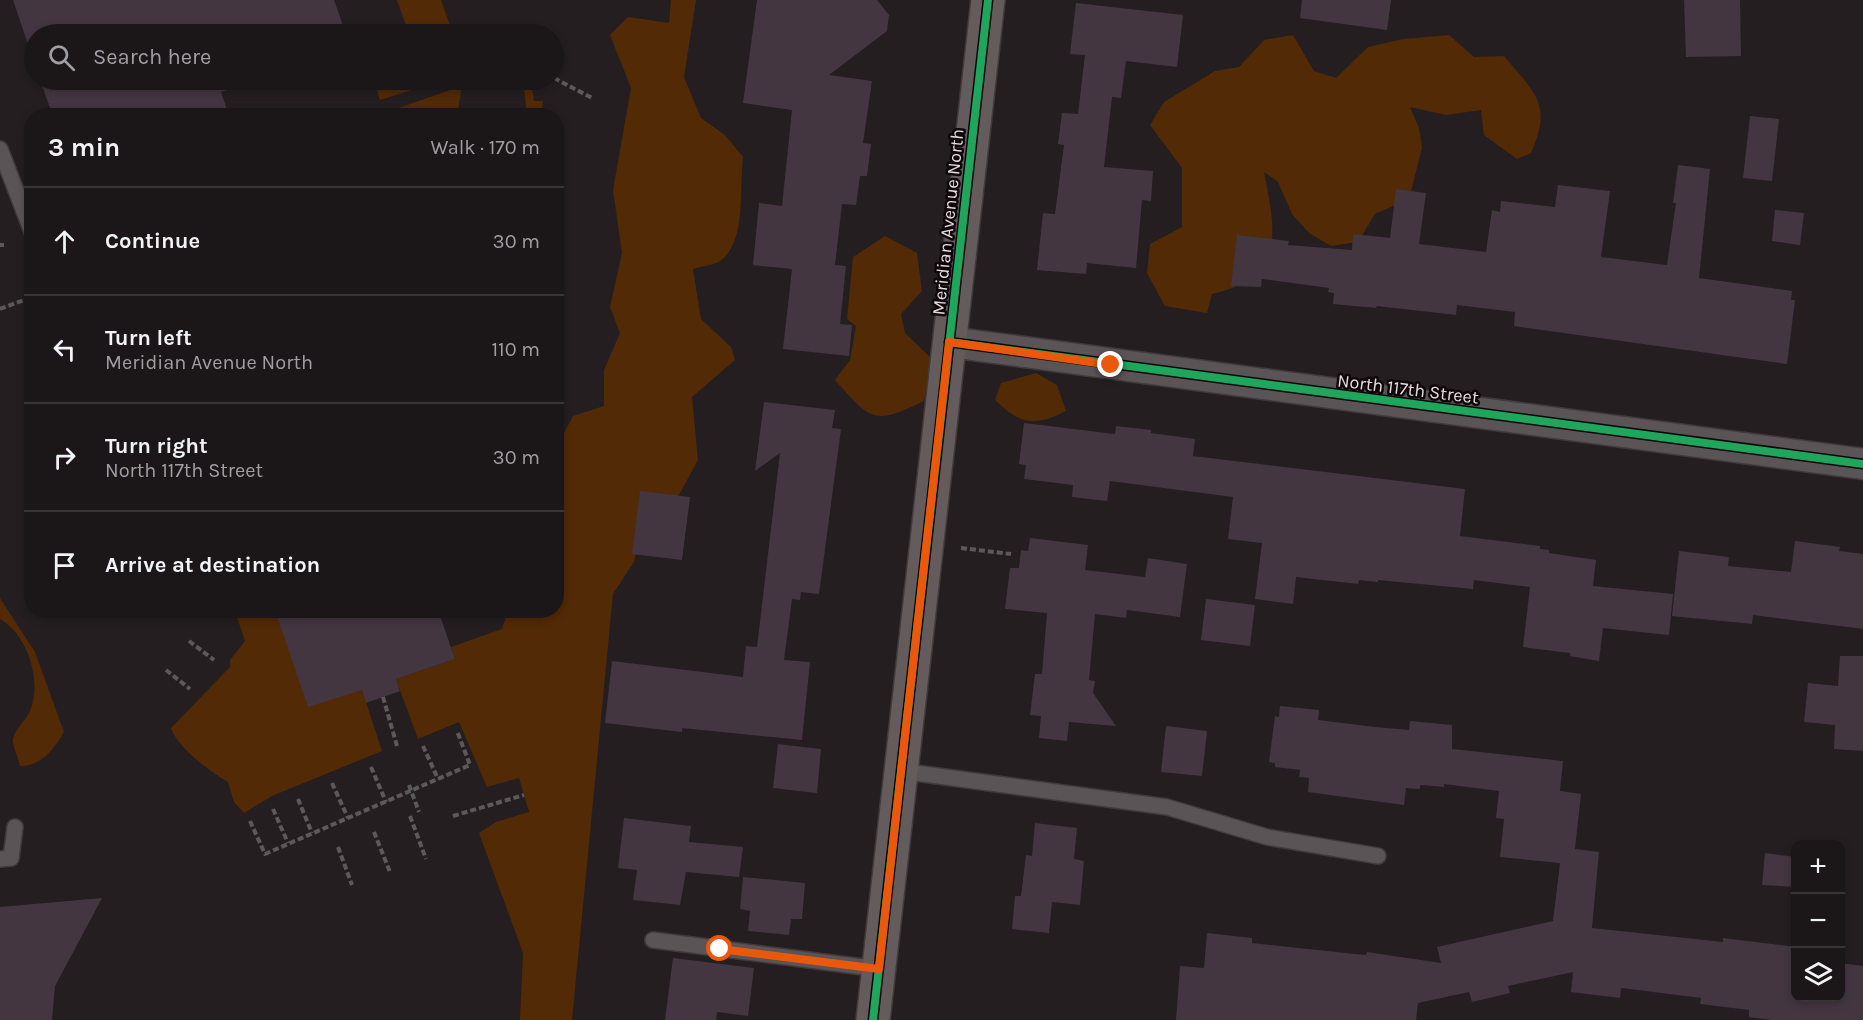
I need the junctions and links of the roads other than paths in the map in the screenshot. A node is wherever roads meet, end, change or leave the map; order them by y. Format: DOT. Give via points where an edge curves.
graph roads {
  1 [pos="988,0"];
  2 [pos="0,149"];
  3 [pos="24,211"];
  4 [pos="949,342"];
  5 [pos="1863,464"];
  6 [pos="901,771"];
  7 [pos="15,827"];
  8 [pos="1378,856"];
  9 [pos="0,859"];
  10 [pos="653,940"];
  11 [pos="879,969"];
  12 [pos="873,1020"];
  1 -- 4 [label="street, Meridian Avenue North"];
  2 -- 3 [label="lane"];
  4 -- 5 [label="street, North 117th Street"];
  4 -- 6 [label="street, Meridian Avenue North"];
  6 -- 8 [label="lane" via="1167,807 1267,837"];
  6 -- 11 [label="street, Meridian Avenue North"];
  7 -- 9 [label="lane" via="11,858"];
  10 -- 11 [label="lane"];
  11 -- 12 [label="street, Meridian Avenue North"];
}
